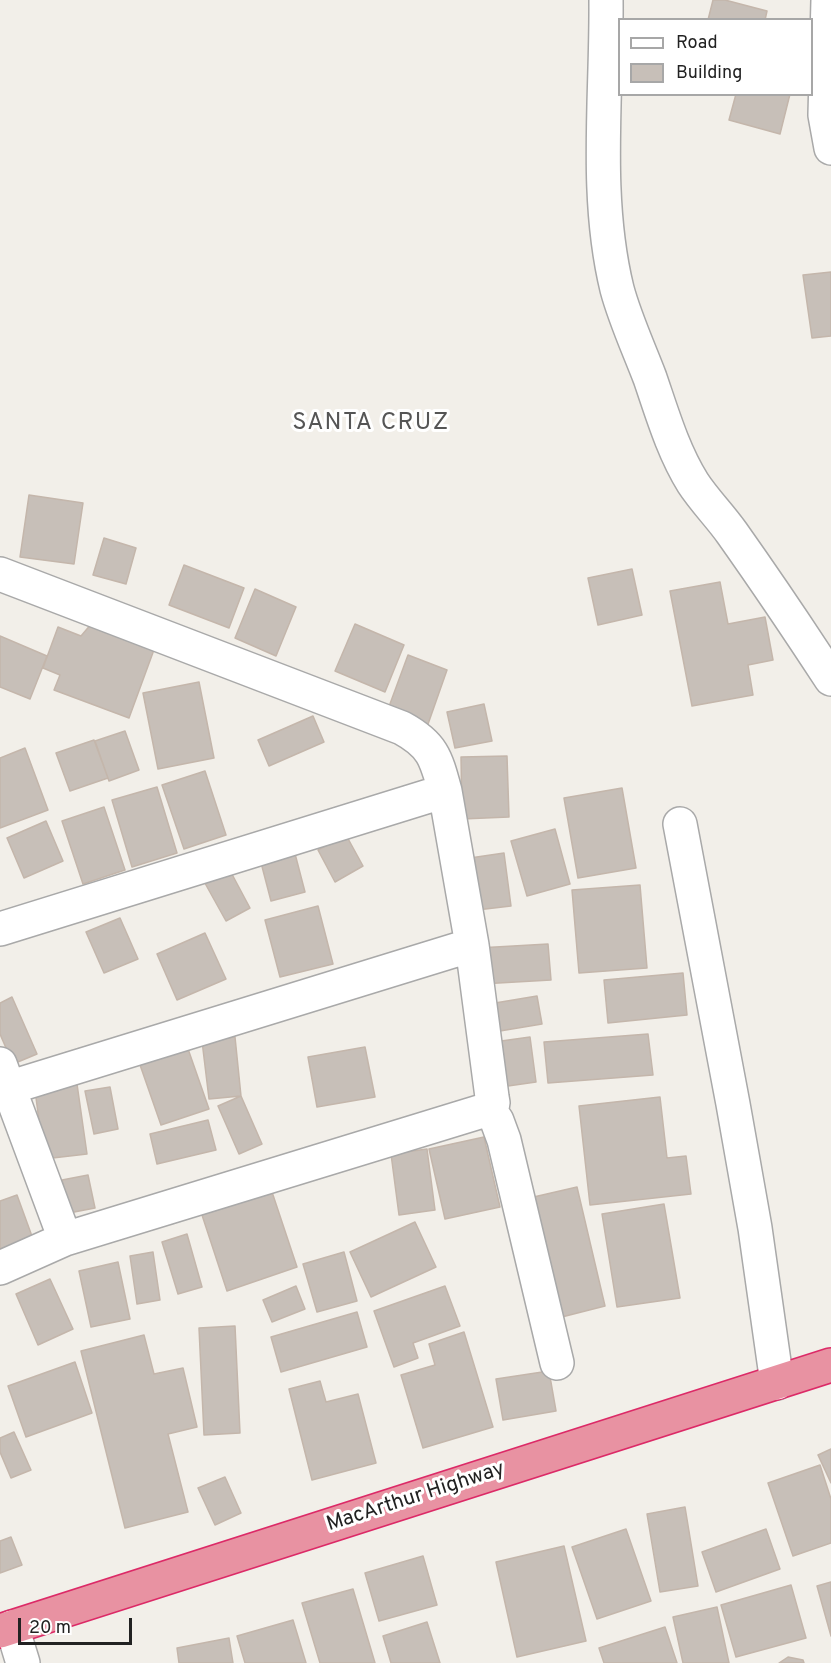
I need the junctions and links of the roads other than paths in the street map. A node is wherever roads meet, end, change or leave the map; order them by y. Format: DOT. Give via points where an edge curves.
graph roads {
  1 [pos="606,0"];
  2 [pos="828,0"];
  3 [pos="831,148"];
  4 [pos="0,574"];
  5 [pos="831,679"];
  6 [pos="446,791"];
  7 [pos="680,824"];
  8 [pos="0,929"];
  9 [pos="472,945"];
  10 [pos="4,1076"];
  11 [pos="489,1109"];
  12 [pos="64,1239"];
  13 [pos="0,1268"];
  14 [pos="557,1364"];
  15 [pos="831,1365"];
  16 [pos="777,1383"];
  17 [pos="6,1629"];
  18 [pos="23,1663"];
  1 -- 5 [label="street" via="606,202 618,290 662,414 694,484 769,585"];
  2 -- 3 [label="street" via="825,115"];
  4 -- 6 [label="street" via="402,728 427,745"];
  6 -- 8 [label="street"];
  6 -- 9 [label="street"];
  7 -- 16 [label="street" via="755,1228"];
  9 -- 10 [label="street"];
  9 -- 11 [label="street" via="493,1103"];
  10 -- 12 [label="street"];
  11 -- 12 [label="street"];
  11 -- 14 [label="street" via="504,1140"];
  12 -- 13 [label="street"];
  15 -- 16 [label="highway, MacArthur Highway"];
  16 -- 17 [label="highway, MacArthur Highway"];
  17 -- 18 [label="street"];
}
